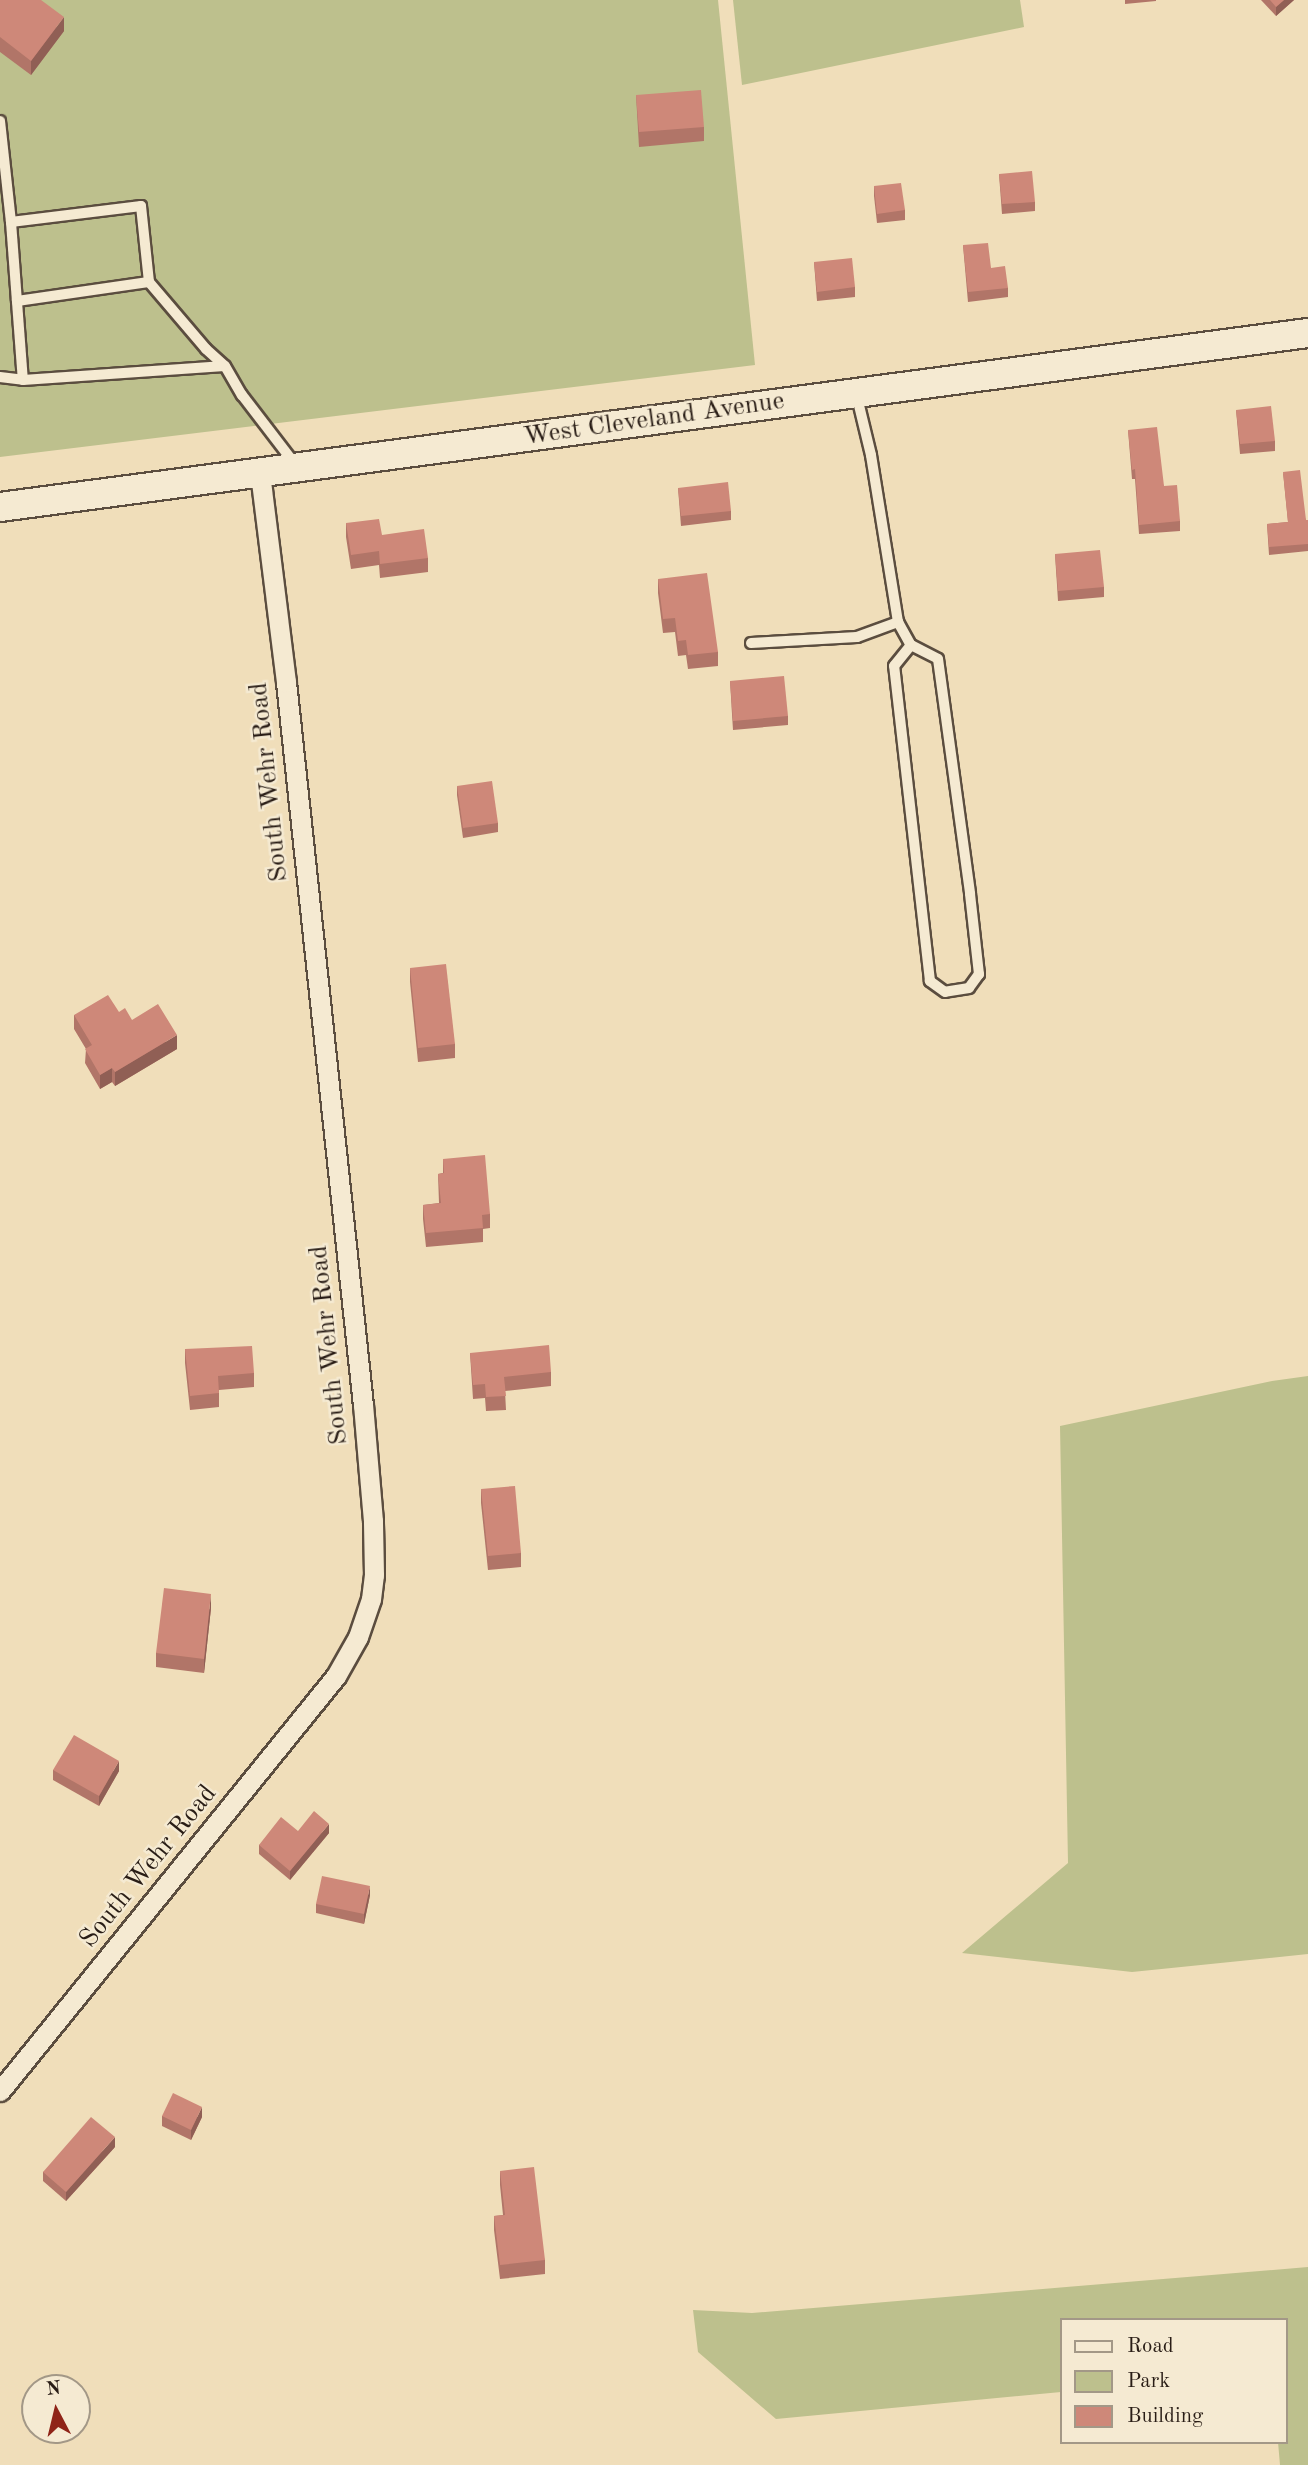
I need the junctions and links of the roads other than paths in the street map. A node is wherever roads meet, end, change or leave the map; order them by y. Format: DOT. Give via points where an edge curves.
graph roads {
  1 [pos="0,121"];
  2 [pos="11,222"];
  3 [pos="149,282"];
  4 [pos="17,301"];
  5 [pos="1308,333"];
  6 [pos="225,366"];
  7 [pos="0,377"];
  8 [pos="23,380"];
  9 [pos="856,393"];
  10 [pos="297,467"];
  11 [pos="260,472"];
  12 [pos="0,507"];
  13 [pos="898,622"];
  14 [pos="751,643"];
  15 [pos="911,645"];
  16 [pos="0,2091"];
  1 -- 2 [label="lane"];
  2 -- 3 [label="lane" via="142,206"];
  2 -- 4 [label="lane"];
  3 -- 4 [label="lane"];
  3 -- 6 [label="lane"];
  4 -- 8 [label="lane"];
  5 -- 9 [label="main road, West Cleveland Avenue"];
  6 -- 8 [label="lane"];
  6 -- 10 [label="lane"];
  7 -- 8 [label="lane"];
  9 -- 10 [label="main road, West Cleveland Avenue"];
  9 -- 13 [label="lane"];
  10 -- 11 [label="main road, West Cleveland Avenue"];
  11 -- 12 [label="main road, West Cleveland Avenue"];
  11 -- 16 [label="street, South Wehr Road" via="363,1405 373,1521 371,1599 358,1637 336,1676"];
  13 -- 14 [label="lane" via="858,637"];
  13 -- 15 [label="lane"];
  15 -- 15 [label="lane" via="938,659 979,974 969,988 945,992 930,981 894,666"];
}
